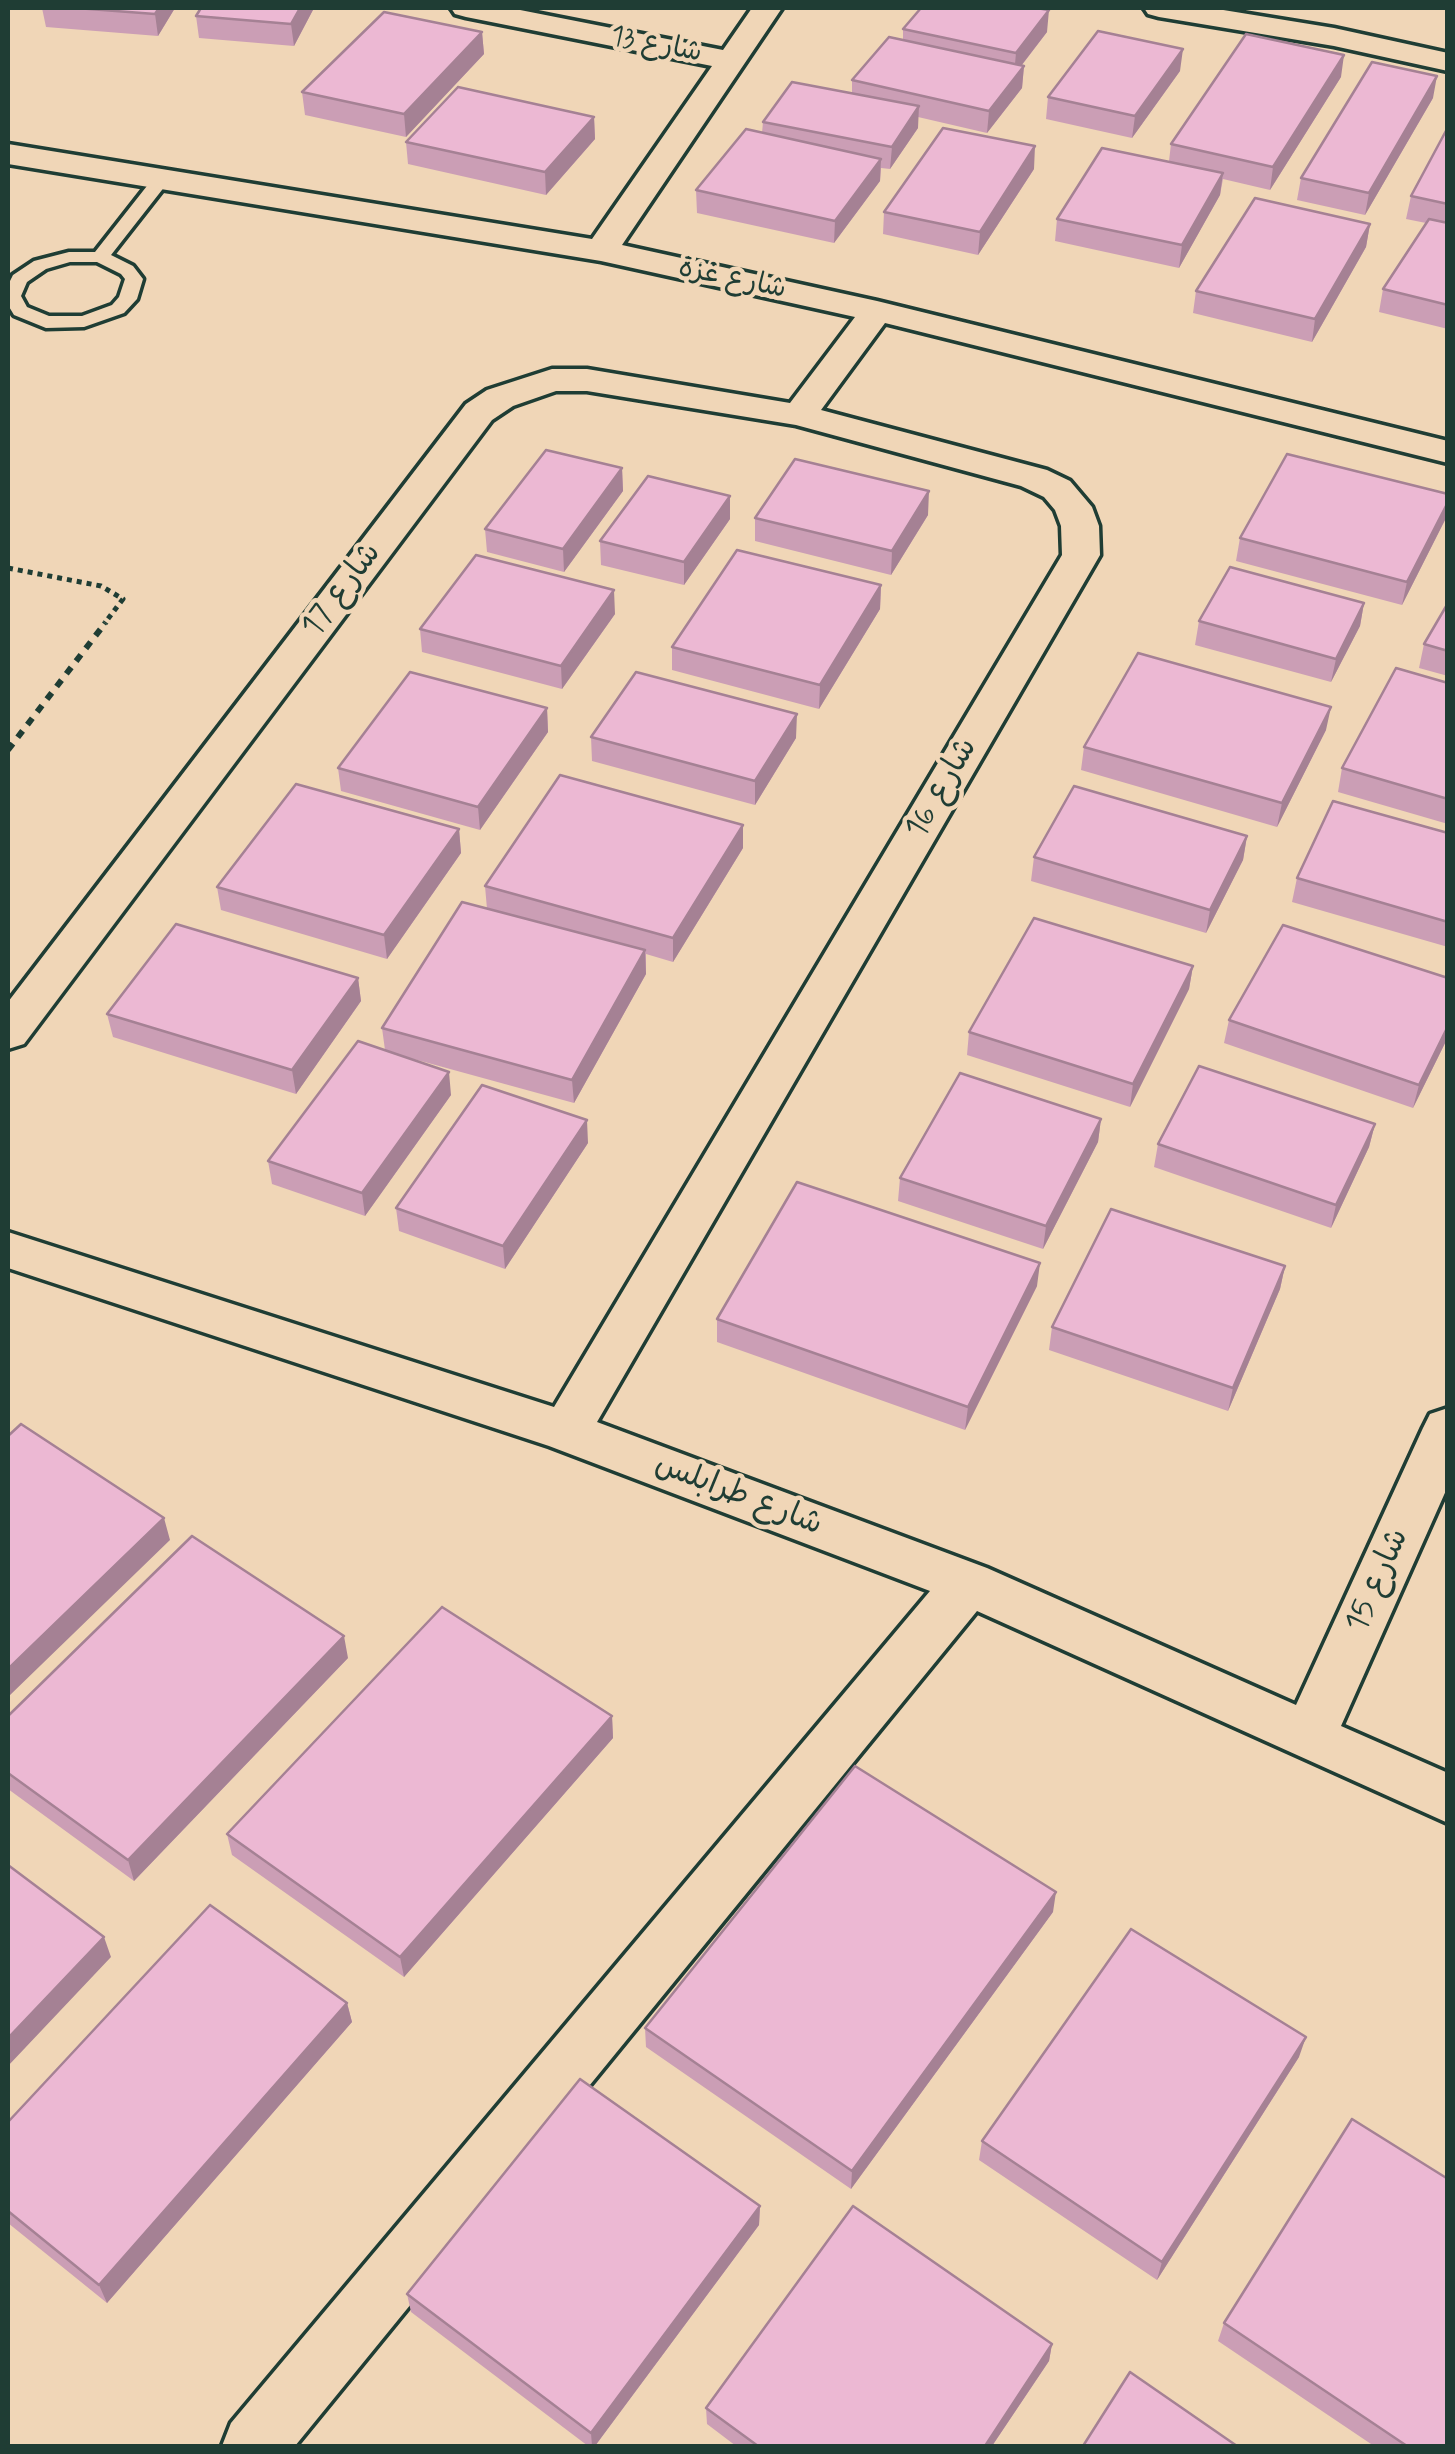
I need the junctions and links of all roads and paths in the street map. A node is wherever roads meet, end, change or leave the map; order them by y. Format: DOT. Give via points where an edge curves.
graph roads {
  1 [pos="466,8"];
  2 [pos="767,8"];
  3 [pos="1159,8"];
  4 [pos="728,60"];
  5 [pos="1448,62"];
  6 [pos="8,154"];
  7 [pos="160,181"];
  8 [pos="601,251"];
  9 [pos="100,257"];
  10 [pos="878,312"];
  11 [pos="799,415"];
  12 [pos="1448,452"];
  13 [pos="8,568"];
  14 [pos="8,750"];
  15 [pos="8,1033"];
  16 [pos="8,1250"];
  17 [pos="1448,1428"];
  18 [pos="566,1431"];
  19 [pos="968,1583"];
  20 [pos="1310,1735"];
  21 [pos="1448,1800"];
  22 [pos="254,2446"];
  1 -- 4 [label="street, شارع 13"];
  2 -- 4 [label="street, شارع 13"];
  3 -- 5 [label="street"];
  4 -- 8 [label="street, شارع 13"];
  6 -- 7 [label="street, شارع غزة"];
  7 -- 8 [label="street, شارع غزة"];
  7 -- 9 [label="lane"];
  8 -- 10 [label="street, شارع غزة"];
  9 -- 9 [label="lane" via="70,257 28,271 13,287 14,304 31,317 64,323 118,309 134,279"];
  10 -- 11 [label="street"];
  10 -- 12 [label="street, شارع غزة"];
  11 -- 15 [label="street, شارع 17" via="588,380 523,388 479,412"];
  11 -- 18 [label="street, شارع 16" via="1034,478 1074,507 1081,555"];
  13 -- 14 [label="path" via="101,586 123,599"];
  16 -- 18 [label="street, شارع طرابلس"];
  17 -- 20 [label="street, شارع 15"];
  18 -- 19 [label="street, شارع طرابلس"];
  19 -- 20 [label="street, شارع طرابلس"];
  19 -- 22 [label="street"];
  20 -- 21 [label="street, شارع طرابلس"];
}
